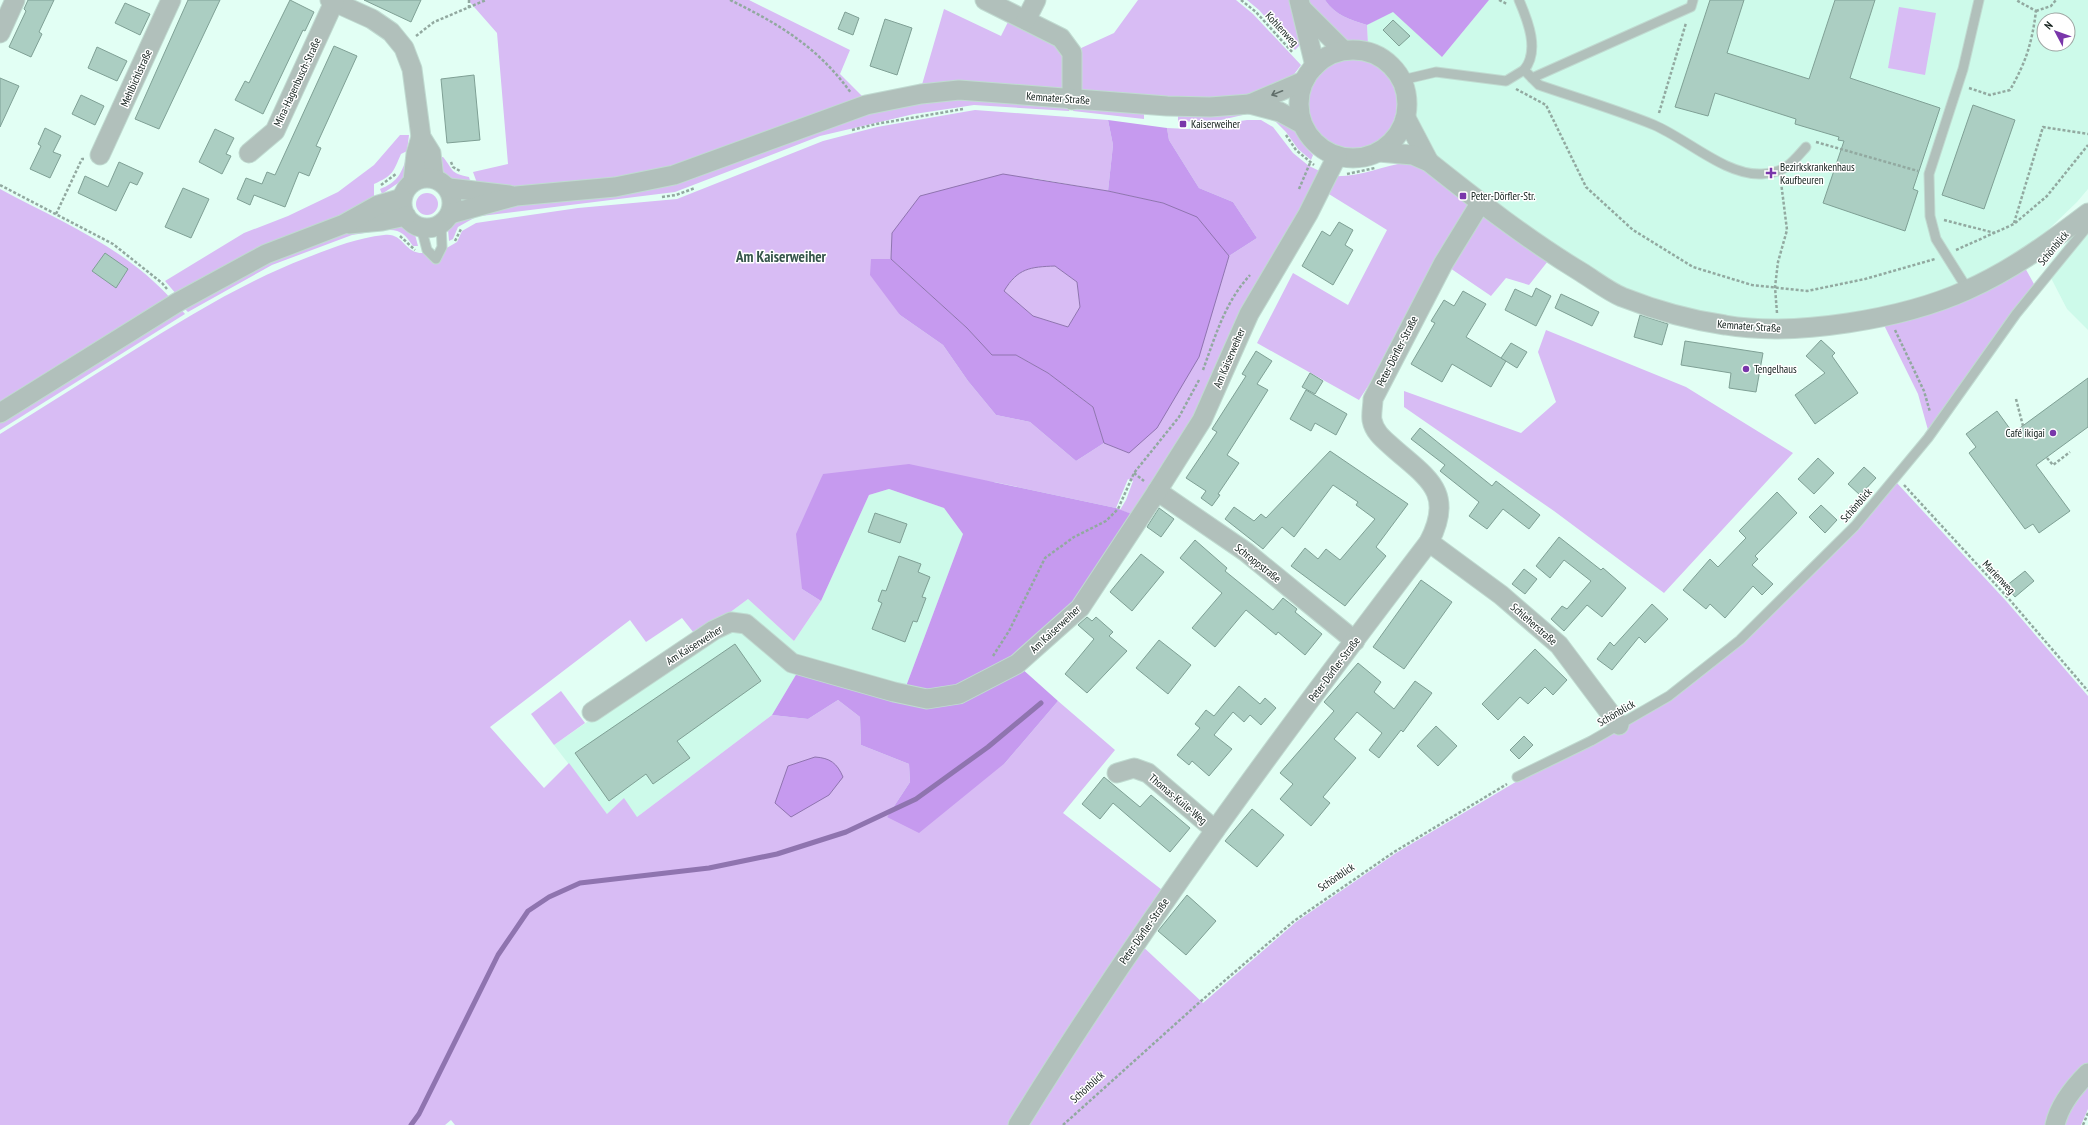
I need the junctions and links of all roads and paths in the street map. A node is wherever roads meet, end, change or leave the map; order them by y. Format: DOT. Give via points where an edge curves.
graph roads {
  1 [pos="15,0"];
  2 [pos="171,0"];
  3 [pos="469,0"];
  4 [pos="486,0"];
  5 [pos="730,0"];
  6 [pos="985,0"];
  7 [pos="1036,0"];
  8 [pos="1241,0"];
  9 [pos="1519,0"];
  10 [pos="1979,0"];
  11 [pos="2016,0"];
  12 [pos="2056,0"];
  13 [pos="332,1"];
  14 [pos="1692,4"];
  15 [pos="1301,5"];
  16 [pos="469,8"];
  17 [pos="2036,11"];
  18 [pos="1026,20"];
  19 [pos="0,33"];
  20 [pos="402,46"];
  21 [pos="1343,50"];
  22 [pos="1524,70"];
  23 [pos="1310,72"];
  24 [pos="1532,78"];
  25 [pos="1402,80"];
  26 [pos="1506,81"];
  27 [pos="1957,86"];
  28 [pos="1072,100"];
  29 [pos="1250,104"];
  30 [pos="863,106"];
  31 [pos="967,108"];
  32 [pos="1406,118"];
  33 [pos="1302,124"];
  34 [pos="1655,125"];
  35 [pos="845,132"];
  36 [pos="1285,134"];
  37 [pos="2088,134"];
  38 [pos="421,137"];
  39 [pos="2088,146"];
  40 [pos="1806,147"];
  41 [pos="249,153"];
  42 [pos="100,155"];
  43 [pos="1378,160"];
  44 [pos="1429,162"];
  45 [pos="1310,163"];
  46 [pos="1334,164"];
  47 [pos="1905,167"];
  48 [pos="1777,170"];
  49 [pos="413,181"];
  50 [pos="441,183"];
  51 [pos="0,185"];
  52 [pos="698,187"];
  53 [pos="1298,192"];
  54 [pos="516,196"];
  55 [pos="661,197"];
  56 [pos="1481,202"];
  57 [pos="2088,213"];
  58 [pos="56,214"];
  59 [pos="409,214"];
  60 [pos="1930,216"];
  61 [pos="445,219"];
  62 [pos="2088,222"];
  63 [pos="2014,224"];
  64 [pos="464,226"];
  65 [pos="396,233"];
  66 [pos="1996,233"];
  67 [pos="442,247"];
  68 [pos="427,250"];
  69 [pos="1945,255"];
  70 [pos="1252,273"];
  71 [pos="1775,288"];
  72 [pos="1968,290"];
  73 [pos="178,302"];
  74 [pos="1888,316"];
  75 [pos="1777,329"];
  76 [pos="2016,399"];
  77 [pos="0,413"];
  78 [pos="2024,426"];
  79 [pos="1935,428"];
  80 [pos="2070,452"];
  81 [pos="2046,458"];
  82 [pos="1896,476"];
  83 [pos="1157,491"];
  84 [pos="1429,542"];
  85 [pos="1355,640"];
  86 [pos="990,659"];
  87 [pos="2088,691"];
  88 [pos="592,712"];
  89 [pos="1620,725"];
  90 [pos="1117,773"];
  91 [pos="1518,777"];
  92 [pos="1215,830"];
  93 [pos="2088,1073"];
  94 [pos="2088,1113"];
  95 [pos="1018,1125"];
  96 [pos="1063,1125"];
  97 [pos="2055,1125"];
  98 [pos="2084,1125"];
  1 -- 19 [label="street"];
  2 -- 42 [label="street, Mehlbichlstraße"];
  3 -- 16 [label="path"];
  4 -- 16 [label="path"];
  5 -- 30 [label="path" via="772,20 805,43 838,75"];
  6 -- 18 [label="street"];
  7 -- 18 [label="street"];
  8 -- 23 [label="path, Kohlenweg" via="1256,12"];
  9 -- 22 [label="lane" via="1532,36 1530,62"];
  10 -- 27 [label="lane"];
  11 -- 17 [label="path"];
  12 -- 17 [label="path" via="2051,6"];
  13 -- 20 [label="street" via="372,19 391,32"];
  13 -- 41 [label="street, Mina-Hagenbusch-Straße" via="275,131"];
  14 -- 24 [label="lane"];
  14 -- 34 [label="path"];
  15 -- 21 [label="street"];
  15 -- 23 [label="street"];
  16 -- 20 [label="path" via="434,22"];
  17 -- 27 [label="path" via="2024,66 2010,90 1990,95"];
  18 -- 28 [label="street" via="1061,38 1072,53"];
  20 -- 38 [label="street" via="412,69"];
  21 -- 23 [label="street" via="1328,56"];
  21 -- 25 [label="street" via="1361,50 1377,55 1392,65"];
  22 -- 24 [label="lane"];
  22 -- 26 [label="lane"];
  23 -- 29 [label="street, Kemnater Straße, one-way"];
  23 -- 33 [label="street" via="1299,103"];
  24 -- 34 [label="lane" via="1539,85"];
  25 -- 26 [label="lane" via="1436,72"];
  25 -- 32 [label="street" via="1406,92"];
  26 -- 71 [label="path" via="1520,92 1546,105 1586,187 1633,230 1693,267 1752,285"];
  27 -- 60 [label="lane" via="1930,174"];
  28 -- 29 [label="street, Kemnater Straße" via="1210,107"];
  28 -- 30 [label="street, Kemnater Straße" via="959,90 921,94"];
  29 -- 33 [label="street, Kemnater Straße" via="1280,112"];
  30 -- 54 [label="street, Kemnater Straße" via="674,175 615,187"];
  31 -- 35 [label="path"];
  32 -- 43 [label="street" via="1397,136"];
  32 -- 44 [label="street, Kemnater Straße"];
  33 -- 46 [label="street"];
  34 -- 48 [label="lane" via="1733,168 1747,173 1762,174"];
  36 -- 45 [label="path" via="1296,150"];
  37 -- 63 [label="path" via="2043,127"];
  38 -- 49 [label="street"];
  38 -- 50 [label="street" via="431,153"];
  39 -- 63 [label="path" via="2047,196"];
  40 -- 47 [label="path" via="1818,141"];
  40 -- 48 [label="lane" via="1788,168"];
  42 -- 58 [label="path" via="82,159"];
  43 -- 44 [label="street, Kemnater Straße" via="1413,155"];
  43 -- 46 [label="street" via="1366,157 1351,158"];
  43 -- 46 [label="path" via="1342,175"];
  44 -- 56 [label="street, Kemnater Straße"];
  45 -- 46 [label="path"];
  45 -- 53 [label="path"];
  46 -- 83 [label="street, Am Kaiserweiher" via="1308,214 1249,314 1202,420"];
  48 -- 71 [label="path" via="1782,185 1787,230 1778,262"];
  49 -- 50 [label="street" via="423,177"];
  49 -- 59 [label="street" via="406,188"];
  50 -- 54 [label="street"];
  50 -- 61 [label="street" via="453,203"];
  51 -- 58 [label="path"];
  52 -- 55 [label="path" via="676,196"];
  54 -- 61 [label="street"];
  56 -- 75 [label="street, Kemnater Straße" via="1553,255 1621,296 1682,317 1727,326"];
  56 -- 84 [label="street, Peter-Dörfler-Straße" via="1443,264 1373,399 1372,421 1379,436 1432,483 1440,502 1437,526"];
  57 -- 72 [label="street, Kemnater Straße" via="2031,256"];
  58 -- 73 [label="path" via="113,244 162,283"];
  59 -- 61 [label="street" via="428,228"];
  59 -- 68 [label="lane"];
  59 -- 73 [label="street" via="378,205 344,224 266,254"];
  60 -- 66 [label="path"];
  60 -- 69 [label="lane" via="1936,238"];
  61 -- 67 [label="lane"];
  62 -- 79 [label="lane, Schönblick" via="2087,227 2016,314"];
  63 -- 66 [label="path"];
  64 -- 67 [label="path" via="455,241"];
  65 -- 68 [label="path" via="412,248 418,251"];
  66 -- 69 [label="path"];
  67 -- 68 [label="lane" via="436,260"];
  69 -- 71 [label="path" via="1865,278 1807,291"];
  69 -- 72 [label="lane"];
  70 -- 86 [label="path" via="1233,297 1221,320 1201,375 1179,417 1134,473 1118,509 1106,521 1074,537 1045,558 999,649"];
  71 -- 75 [label="path"];
  72 -- 74 [label="street, Kemnater Straße" via="1927,306"];
  73 -- 77 [label="street"];
  74 -- 75 [label="street, Kemnater Straße"];
  74 -- 79 [label="path" via="1924,392"];
  76 -- 78 [label="path"];
  79 -- 82 [label="lane, Schönblick"];
  80 -- 81 [label="path" via="2053,465"];
  82 -- 87 [label="path, Marienweg" via="2009,599"];
  82 -- 89 [label="lane, Schönblick" via="1855,526 1740,640 1669,696"];
  83 -- 85 [label="street, Schroppstraße" via="1246,552"];
  83 -- 88 [label="street, Am Kaiserweiher" via="1080,608 1017,664 959,694 927,699 792,663 746,624 731,622 714,630"];
  84 -- 85 [label="street, Peter-Dörfler-Straße"];
  84 -- 89 [label="street, Schleherstraße" via="1501,595 1559,645"];
  85 -- 92 [label="street, Peter-Dörfler-Straße"];
  89 -- 91 [label="lane, Schönblick"];
  90 -- 92 [label="street, Thomas-Kuile-Weg" via="1134,768 1148,774"];
  91 -- 96 [label="path, Schönblick" via="1394,852 1294,921"];
  92 -- 95 [label="street, Peter-Dörfler-Straße" via="1136,940"];
  93 -- 97 [label="street" via="2077,1084 2056,1118"];
  94 -- 98 [label="path"];
}
